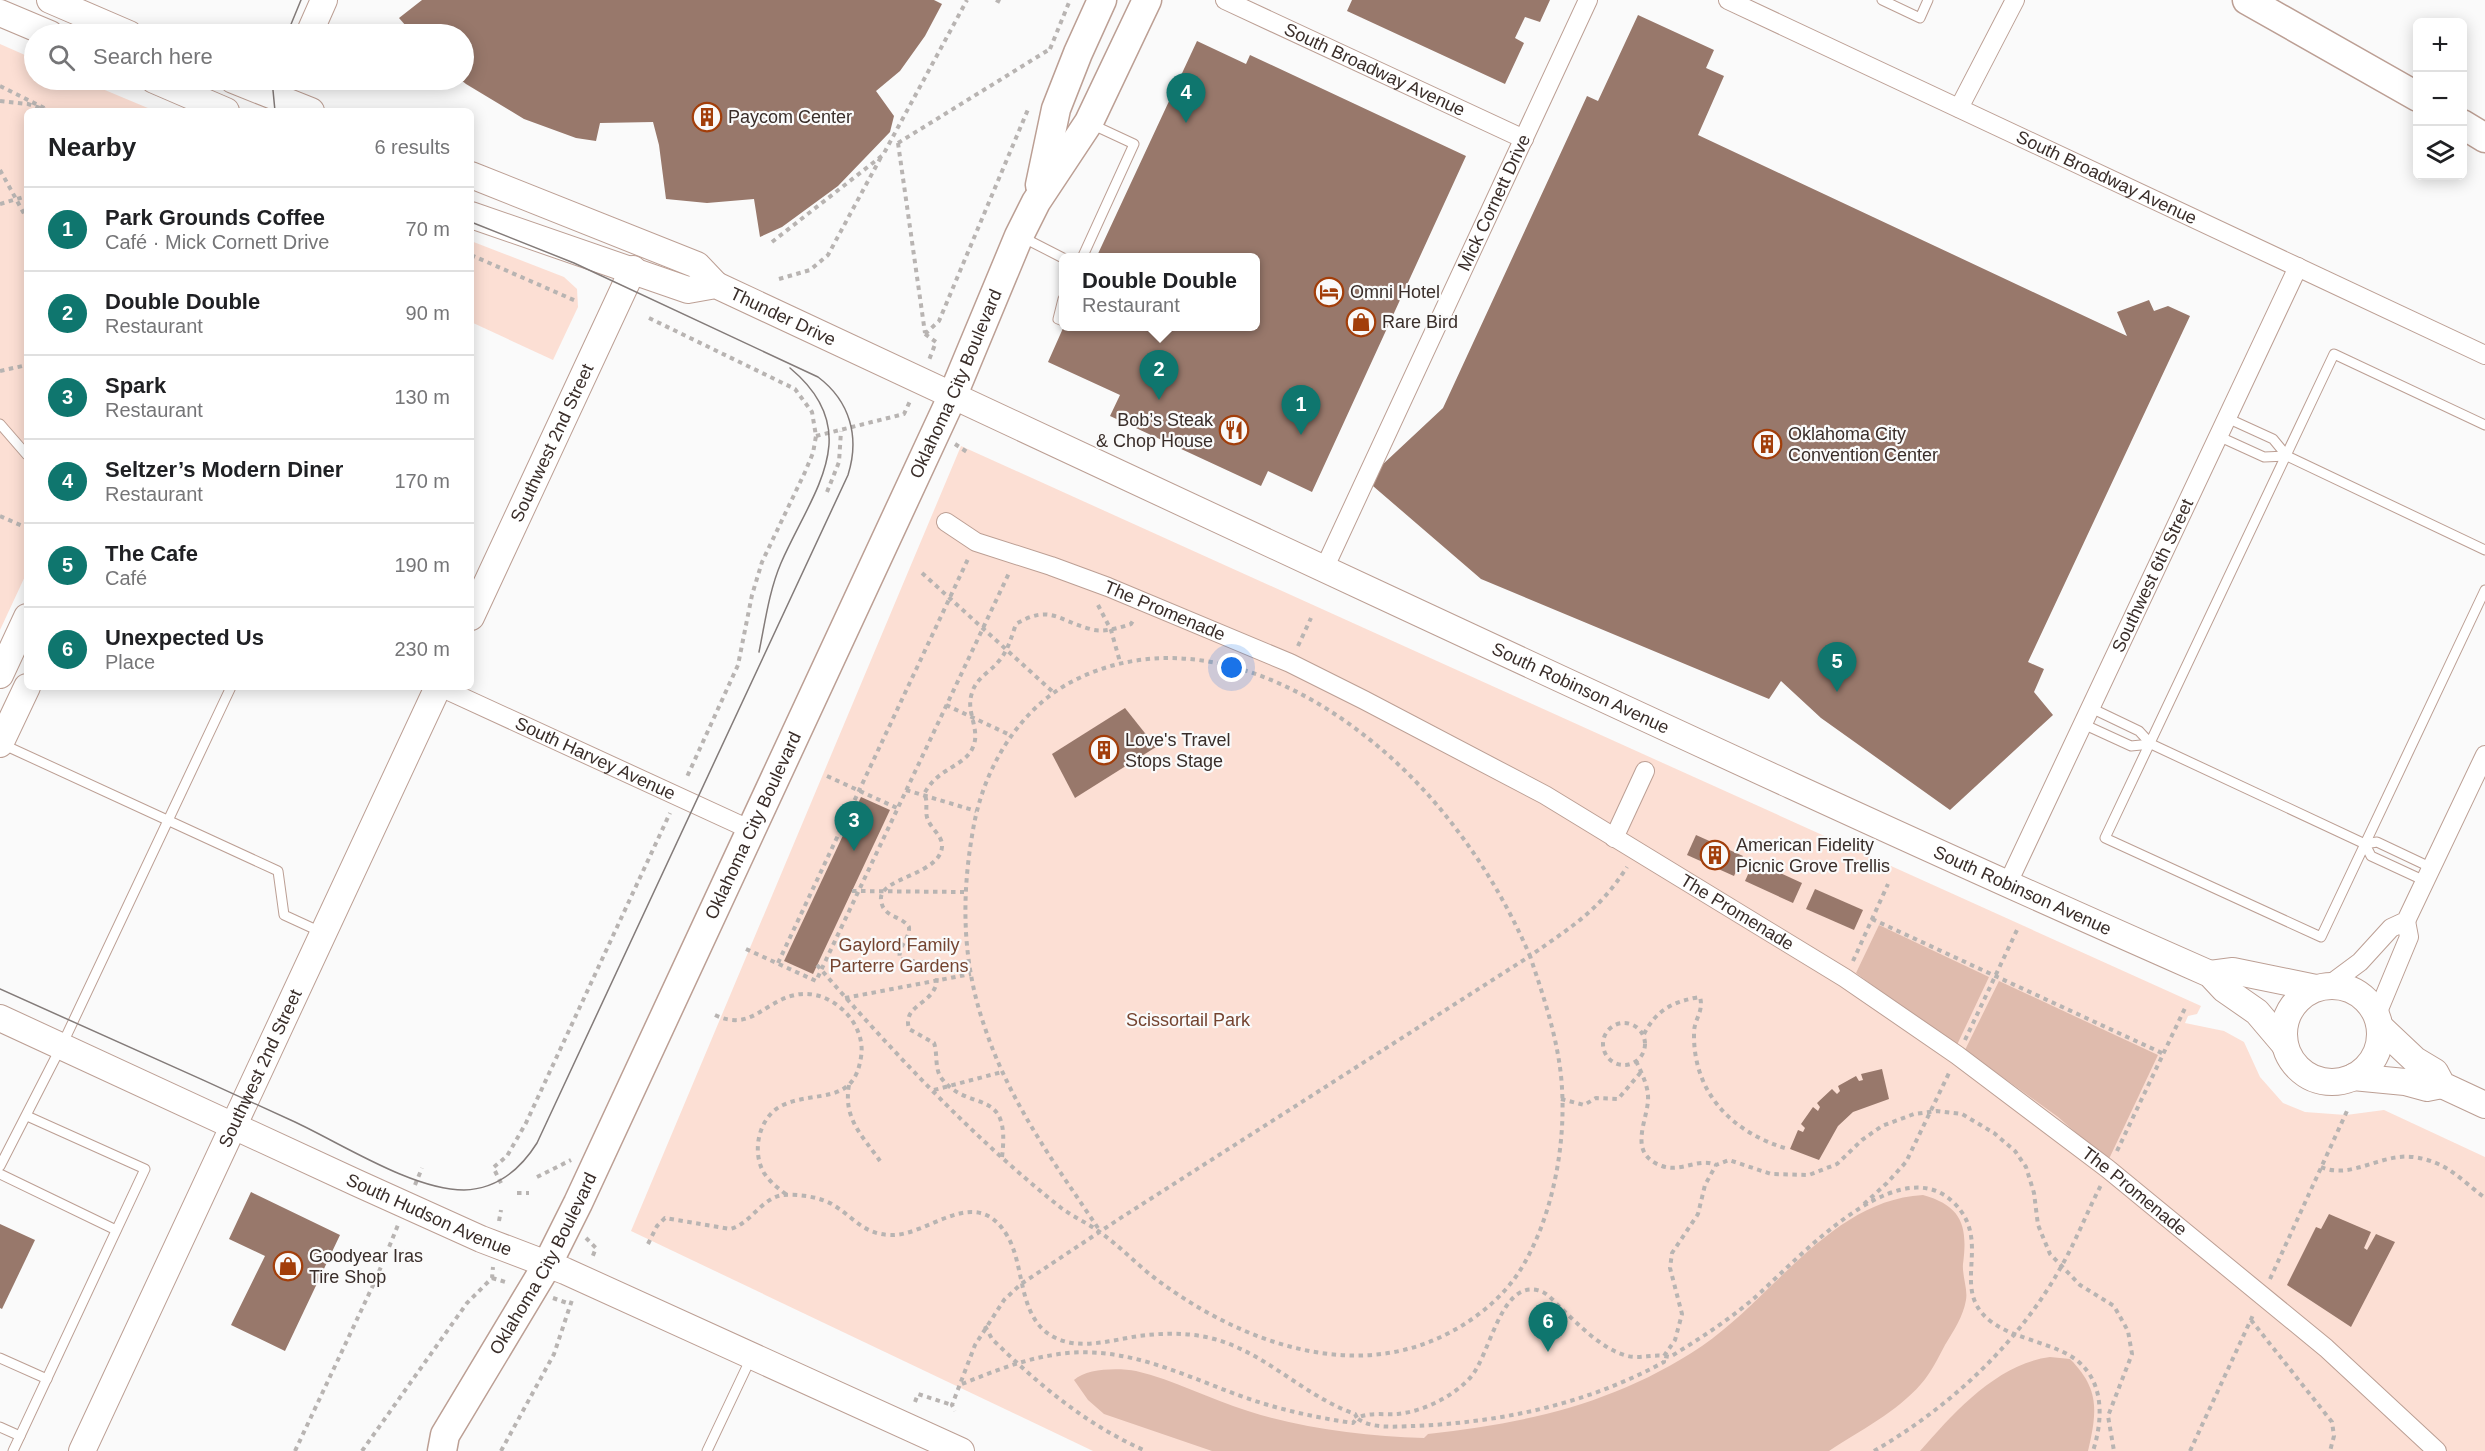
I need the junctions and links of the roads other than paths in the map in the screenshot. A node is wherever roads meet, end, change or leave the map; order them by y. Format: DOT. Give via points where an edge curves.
graph roads {
  1 [pos="50,0"];
  2 [pos="324,0"];
  3 [pos="1102,0"];
  4 [pos="1147,0"];
  5 [pos="1225,0"];
  6 [pos="1588,0"];
  7 [pos="1728,0"];
  8 [pos="1882,0"];
  9 [pos="1928,0"];
  10 [pos="2015,0"];
  11 [pos="2247,0"];
  12 [pos="0,13"];
  13 [pos="26,24"];
  14 [pos="106,24"];
  15 [pos="313,24"];
  16 [pos="177,90"];
  17 [pos="256,90"];
  18 [pos="2413,94"];
  19 [pos="280,100"];
  20 [pos="219,108"];
  21 [pos="303,108"];
  22 [pos="1959,108"];
  23 [pos="1089,122"];
  24 [pos="2466,126"];
  25 [pos="2485,138"];
  26 [pos="1524,139"];
  27 [pos="474,176"];
  28 [pos="1036,202"];
  29 [pos="474,216"];
  30 [pos="1019,236"];
  31 [pos="1084,253"];
  32 [pos="1059,256"];
  33 [pos="2298,267"];
  34 [pos="633,270"];
  35 [pos="716,285"];
  36 [pos="2485,355"];
  37 [pos="952,396"];
  38 [pos="2227,418"];
  39 [pos="0,424"];
  40 [pos="2485,425"];
  41 [pos="2218,436"];
  42 [pos="24,452"];
  43 [pos="2287,456"];
  44 [pos="945,522"];
  45 [pos="2485,550"];
  46 [pos="1324,569"];
  47 [pos="2485,590"];
  48 [pos="474,610"];
  49 [pos="24,623"];
  50 [pos="0,675"];
  51 [pos="26,690"];
  52 [pos="230,690"];
  53 [pos="438,690"];
  54 [pos="446,690"];
  55 [pos="2087,716"];
  56 [pos="0,744"];
  57 [pos="2151,744"];
  58 [pos="2485,755"];
  59 [pos="1645,771"];
  60 [pos="168,820"];
  61 [pos="751,830"];
  62 [pos="1614,838"];
  63 [pos="2365,844"];
  64 [pos="2429,874"];
  65 [pos="2007,885"];
  66 [pos="2406,921"];
  67 [pos="324,934"];
  68 [pos="2210,974"];
  69 [pos="2323,987"];
  70 [pos="0,1018"];
  71 [pos="2378,1020"];
  72 [pos="2285,1045"];
  73 [pos="62,1046"];
  74 [pos="2353,1077"];
  75 [pos="2442,1084"];
  76 [pos="2485,1105"];
  77 [pos="27,1116"];
  78 [pos="235,1125"];
  79 [pos="0,1166"];
  80 [pos="0,1173"];
  81 [pos="116,1230"];
  82 [pos="547,1265"];
  83 [pos="752,1357"];
  84 [pos="0,1358"];
  85 [pos="47,1380"];
  86 [pos="0,1427"];
  87 [pos="20,1436"];
  88 [pos="917,1442"];
  89 [pos="443,1443"];
  90 [pos="13,1451"];
  91 [pos="82,1451"];
  92 [pos="420,1451"];
  93 [pos="707,1451"];
  94 [pos="961,1451"];
  95 [pos="2437,1451"];
  1 -- 14 [label="main road"];
  2 -- 15 [label="main road"];
  3 -- 28 [label="main road, Oklahoma City Boulevard" via="1056,109"];
  4 -- 23 [label="main road, Oklahoma City Boulevard"];
  5 -- 26 [label="street, South Broadway Avenue"];
  6 -- 26 [label="street, Mick Cornett Drive"];
  7 -- 22 [label="street, South Broadway Avenue"];
  8 -- 9 [label="lane" via="1920,18"];
  10 -- 22 [label="street"];
  11 -- 18 [label="main road"];
  12 -- 13 [label="main road"];
  16 -- 20 [label="main road"];
  17 -- 19 [label="main road"];
  19 -- 21 [label="main road"];
  22 -- 33 [label="street, South Broadway Avenue"];
  23 -- 28 [label="main road, Oklahoma City Boulevard"];
  23 -- 31 [label="lane" via="1134,144"];
  24 -- 25 [label="main road"];
  26 -- 46 [label="street, Mick Cornett Drive"];
  27 -- 35 [label="main road" via="697,265"];
  28 -- 30 [label="main road, Oklahoma City Boulevard"];
  29 -- 34 [label="main road, Thunder Drive"];
  30 -- 32 [label="lane"];
  30 -- 37 [label="main road, Oklahoma City Boulevard"];
  33 -- 36 [label="street, South Broadway Avenue"];
  33 -- 38 [label="street, Southwest 6th Street"];
  34 -- 35 [label="main road, Thunder Drive" via="688,290"];
  34 -- 48 [label="main road, Southwest 2nd Street"];
  35 -- 37 [label="main road, Thunder Drive"];
  37 -- 46 [label="main road, South Robinson Avenue"];
  37 -- 61 [label="main road, Oklahoma City Boulevard"];
  38 -- 41 [label="street, Southwest 6th Street"];
  38 -- 43 [label="lane" via="2272,439"];
  39 -- 42 [label="lane"];
  40 -- 43 [label="lane" via="2334,354"];
  41 -- 43 [label="lane" via="2264,457"];
  41 -- 55 [label="street, Southwest 6th Street"];
  43 -- 45 [label="lane"];
  43 -- 57 [label="lane"];
  44 -- 62 [label="street, The Promenade" via="976,543 1083,578 1311,674 1545,795"];
  46 -- 65 [label="main road, South Robinson Avenue"];
  47 -- 63 [label="lane"];
  49 -- 50 [label="main road"];
  51 -- 56 [label="main road"];
  52 -- 60 [label="lane"];
  53 -- 67 [label="main road, Southwest 2nd Street"];
  54 -- 61 [label="street, South Harvey Avenue"];
  55 -- 57 [label="lane" via="2139,731"];
  55 -- 57 [label="lane" via="2132,746"];
  55 -- 65 [label="street, Southwest 6th Street"];
  56 -- 60 [label="lane"];
  57 -- 63 [label="lane"];
  57 -- 63 [label="lane" via="2105,838 2321,938"];
  58 -- 64 [label="street"];
  59 -- 62 [label="street"];
  60 -- 67 [label="lane" via="278,871 284,915"];
  60 -- 73 [label="lane"];
  61 -- 82 [label="main road, Oklahoma City Boulevard"];
  62 -- 95 [label="street, The Promenade" via="1845,978 1957,1055 2108,1169 2326,1348"];
  63 -- 64 [label="lane" via="2377,842"];
  63 -- 64 [label="lane" via="2371,856"];
  64 -- 66 [label="street"];
  65 -- 68 [label="main road, South Robinson Avenue"];
  66 -- 69 [label="street" via="2391,928 2360,962"];
  66 -- 71 [label="street" via="2409,937"];
  67 -- 78 [label="main road, Southwest 2nd Street"];
  68 -- 69 [label="main road, South Robinson Avenue" via="2233,971"];
  68 -- 72 [label="main road, South Robinson Avenue" via="2224,990 2257,1012"];
  69 -- 71 [label="main road" via="2358,992 2370,1003"];
  69 -- 72 [label="main road" via="2304,995 2289,1012"];
  70 -- 73 [label="main road, South Hudson Avenue"];
  71 -- 74 [label="main road" via="2380,1042 2376,1055 2366,1069"];
  71 -- 75 [label="main road" via="2415,1060 2435,1072"];
  72 -- 74 [label="main road" via="2299,1069 2311,1077 2324,1082"];
  73 -- 77 [label="lane"];
  73 -- 78 [label="main road, South Hudson Avenue"];
  74 -- 75 [label="main road" via="2405,1082 2427,1089"];
  75 -- 76 [label="main road"];
  77 -- 79 [label="lane"];
  77 -- 81 [label="lane" via="145,1169"];
  78 -- 82 [label="main road, South Hudson Avenue"];
  78 -- 91 [label="main road, Southwest 2nd Street"];
  80 -- 81 [label="lane"];
  81 -- 85 [label="lane"];
  82 -- 83 [label="main road, South Hudson Avenue"];
  82 -- 89 [label="main road, Oklahoma City Boulevard"];
  83 -- 88 [label="main road, South Hudson Avenue"];
  83 -- 93 [label="lane"];
  84 -- 85 [label="lane"];
  85 -- 87 [label="lane"];
  86 -- 87 [label="lane"];
  87 -- 90 [label="lane"];
  88 -- 94 [label="main road, South Hudson Avenue"];
  89 -- 92 [label="main road, Oklahoma City Boulevard"];
}
